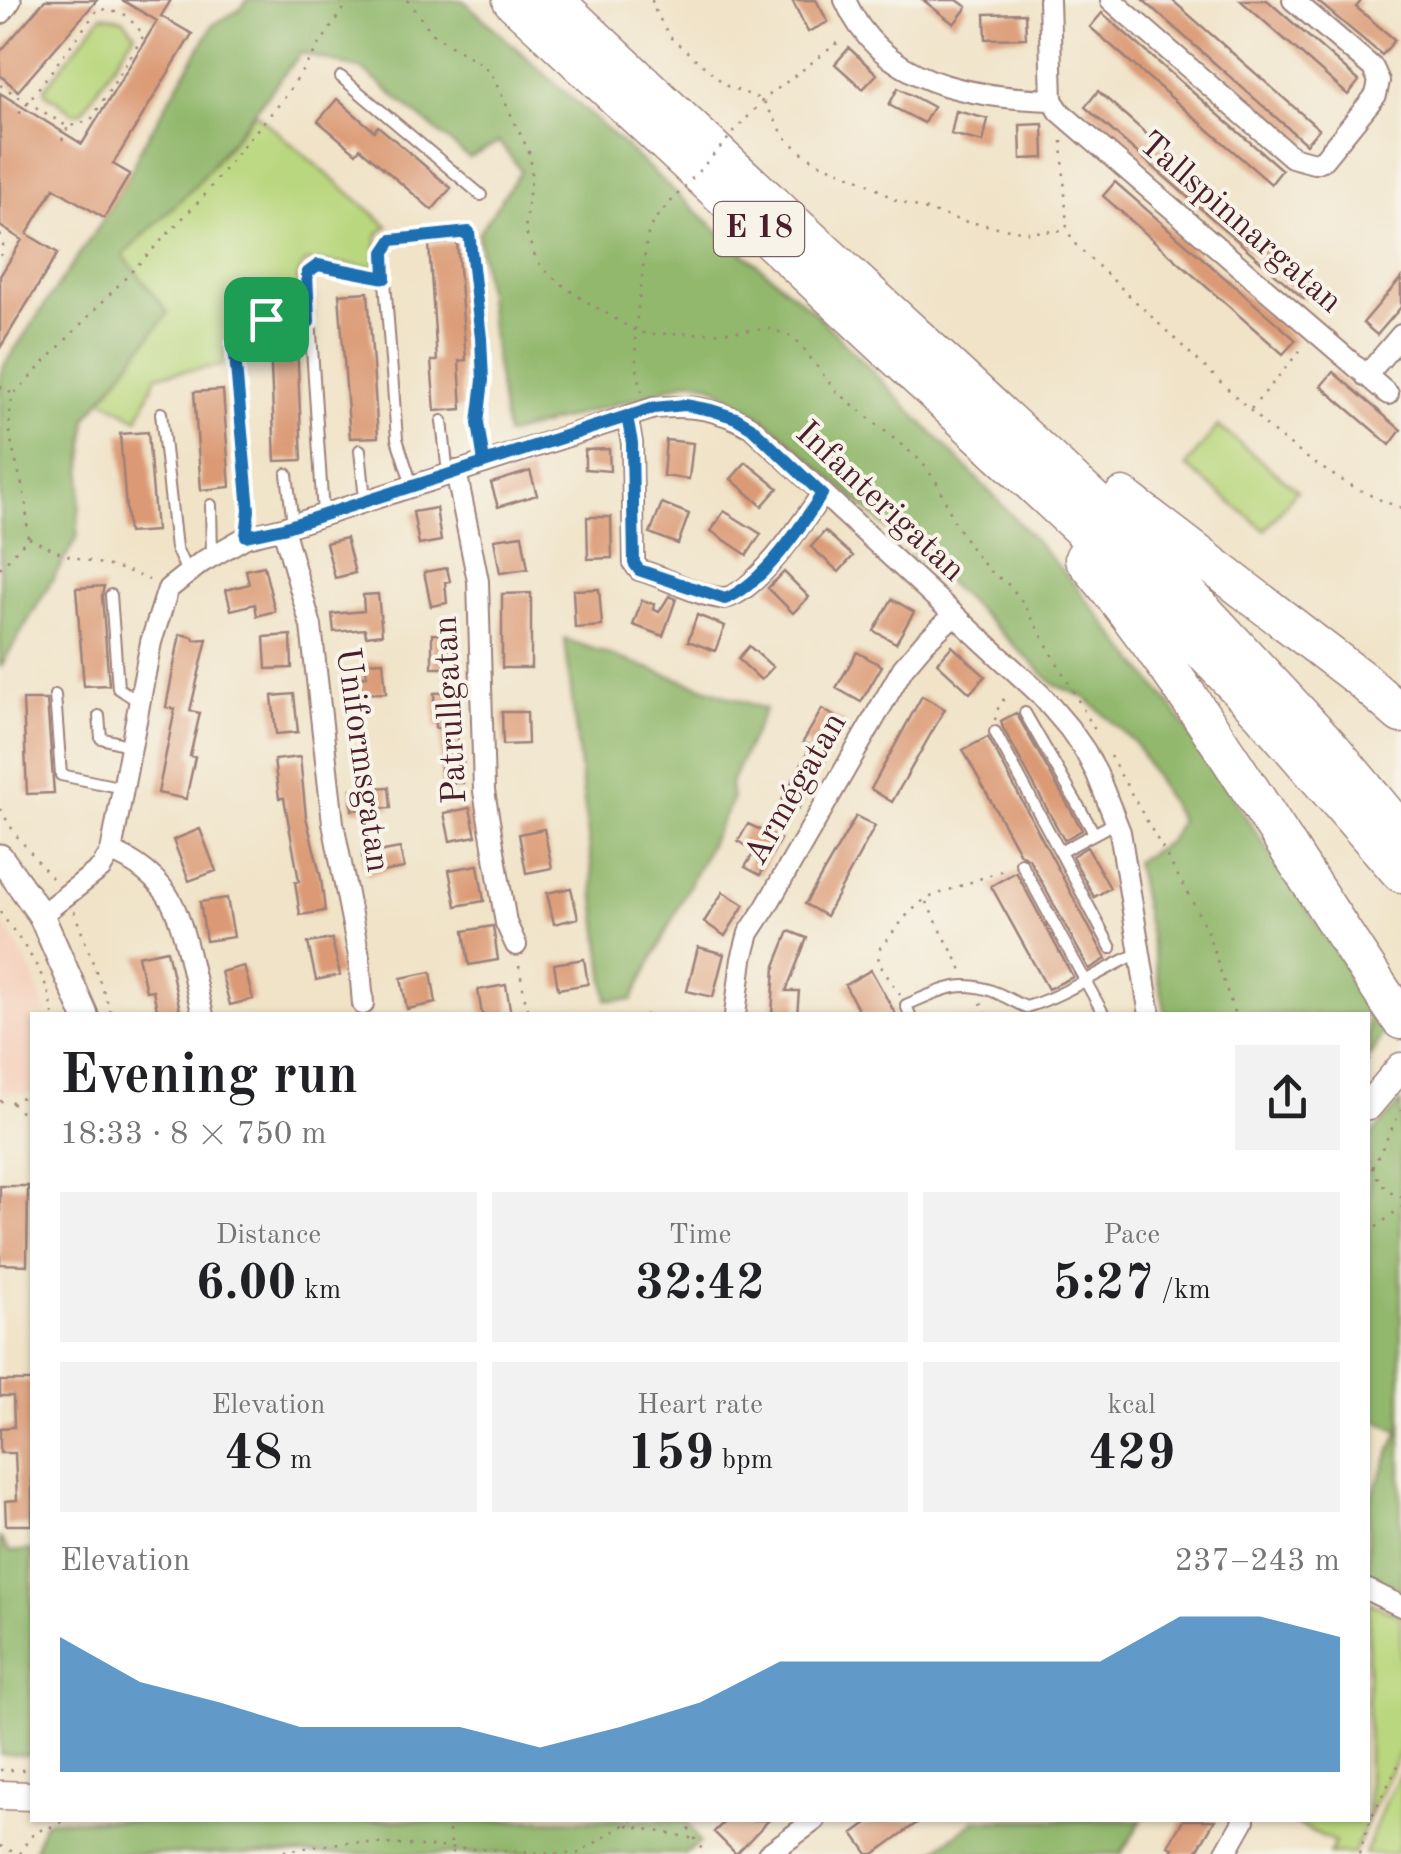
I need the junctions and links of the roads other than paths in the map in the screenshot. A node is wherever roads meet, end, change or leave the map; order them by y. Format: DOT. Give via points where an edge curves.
graph roads {
  1 [pos="8,0"];
  2 [pos="512,0"];
  3 [pos="554,0"];
  4 [pos="845,0"];
  5 [pos="1049,0"];
  6 [pos="1112,0"];
  7 [pos="1293,0"];
  8 [pos="0,12"];
  9 [pos="341,77"];
  10 [pos="1052,100"];
  11 [pos="481,195"];
  12 [pos="385,278"];
  13 [pos="309,322"];
  14 [pos="1401,335"];
  15 [pos="1366,376"];
  16 [pos="968,384"];
  17 [pos="1388,394"];
  18 [pos="162,413"];
  19 [pos="637,413"];
  20 [pos="442,421"];
  21 [pos="360,450"];
  22 [pos="1007,457"];
  23 [pos="484,462"];
  24 [pos="452,472"];
  25 [pos="288,474"];
  26 [pos="412,485"];
  27 [pos="822,494"];
  28 [pos="366,500"];
  29 [pos="211,505"];
  30 [pos="324,514"];
  31 [pos="288,526"];
  32 [pos="246,536"];
  33 [pos="212,556"];
  34 [pos="188,573"];
  35 [pos="111,595"];
  36 [pos="954,615"];
  37 [pos="55,695"];
  38 [pos="139,701"];
  39 [pos="1025,713"];
  40 [pos="1401,714"];
  41 [pos="99,716"];
  42 [pos="995,732"];
  43 [pos="131,746"];
  44 [pos="122,788"];
  45 [pos="1116,822"];
  46 [pos="1401,832"];
  47 [pos="1094,833"];
  48 [pos="112,852"];
  49 [pos="1060,852"];
  50 [pos="0,858"];
  51 [pos="1021,863"];
  52 [pos="1401,873"];
  53 [pos="42,915"];
  54 [pos="516,944"];
  55 [pos="1111,948"];
  56 [pos="1140,952"];
  57 [pos="1085,983"];
  58 [pos="363,1004"];
  59 [pos="908,1010"];
  60 [pos="84,1012"];
  61 [pos="201,1012"];
  62 [pos="735,1012"];
  63 [pos="1102,1012"];
  64 [pos="1150,1012"];
  65 [pos="1401,1020"];
  66 [pos="1401,1067"];
  67 [pos="1370,1104"];
  68 [pos="1370,1591"];
  69 [pos="1401,1606"];
  70 [pos="0,1795"];
  71 [pos="30,1796"];
  72 [pos="812,1822"];
  73 [pos="1243,1822"];
  74 [pos="768,1854"];
  75 [pos="1225,1854"];
  1 -- 8 [label="street"];
  2 -- 22 [label="highway, E 18"];
  3 -- 16 [label="highway, E 18"];
  4 -- 10 [label="street" via="862,28 910,71 992,96"];
  5 -- 10 [label="street"];
  6 -- 7 [label="street" via="1292,157 1313,163 1323,160 1376,94 1379,80"];
  9 -- 11 [label="lane"];
  10 -- 15 [label="street, Tallspinnargatan"];
  12 -- 13 [label="lane" via="318,265 307,273"];
  12 -- 23 [label="lane" via="384,252 392,240 469,232 482,352 478,423"];
  12 -- 26 [label="lane" via="397,439"];
  13 -- 30 [label="lane"];
  13 -- 32 [label="lane" via="266,319 234,344"];
  14 -- 15 [label="street"];
  15 -- 17 [label="street, Tallspinnargatan"];
  16 -- 40 [label="highway, E 18" via="1000,388 1114,490"];
  16 -- 46 [label="highway, E 18" via="1145,548"];
  18 -- 34 [label="lane" via="176,548"];
  19 -- 23 [label="street, Infanterigatan"];
  19 -- 27 [label="street, Infanterigatan" via="685,405 736,418"];
  19 -- 27 [label="street" via="632,443 639,570 725,599 772,562"];
  20 -- 24 [label="lane"];
  21 -- 28 [label="lane"];
  22 -- 52 [label="highway, E 18" via="1262,712"];
  22 -- 65 [label="highway, E 18" via="1019,482 1096,572 1192,704"];
  23 -- 24 [label="street, Infanterigatan"];
  24 -- 26 [label="street, Infanterigatan"];
  24 -- 54 [label="street, Patrullgatan" via="478,582 484,791 506,923"];
  25 -- 31 [label="lane"];
  26 -- 28 [label="street, Infanterigatan"];
  27 -- 36 [label="street, Infanterigatan"];
  28 -- 30 [label="street, Infanterigatan"];
  29 -- 33 [label="lane"];
  30 -- 31 [label="street, Infanterigatan"];
  31 -- 32 [label="street, Infanterigatan"];
  31 -- 58 [label="street, Uniformsgatan" via="311,626 333,823"];
  32 -- 33 [label="street, Infanterigatan"];
  33 -- 34 [label="street, Infanterigatan"];
  34 -- 38 [label="street, Infanterigatan" via="168,589"];
  35 -- 38 [label="lane" via="118,688"];
  36 -- 45 [label="street, Infanterigatan" via="1069,728"];
  36 -- 62 [label="street, Armégatan" via="903,668 749,933"];
  37 -- 44 [label="lane" via="61,774"];
  38 -- 43 [label="street"];
  39 -- 47 [label="lane"];
  41 -- 43 [label="lane" via="101,738"];
  42 -- 49 [label="lane"];
  43 -- 44 [label="street"];
  44 -- 48 [label="street"];
  45 -- 47 [label="lane"];
  45 -- 56 [label="street, Infanterigatan"];
  47 -- 49 [label="lane"];
  48 -- 53 [label="street"];
  48 -- 61 [label="street" via="128,858 170,899"];
  49 -- 55 [label="lane"];
  50 -- 53 [label="street"];
  51 -- 57 [label="lane"];
  53 -- 60 [label="street"];
  56 -- 57 [label="lane"];
  56 -- 64 [label="street, Infanterigatan"];
  57 -- 59 [label="lane" via="1026,1008 969,984 936,992"];
  57 -- 63 [label="lane"];
  66 -- 67 [label="main road"];
  68 -- 69 [label="street"];
  70 -- 71 [label="main road"];
  72 -- 74 [label="street"];
  73 -- 75 [label="street"];
}
